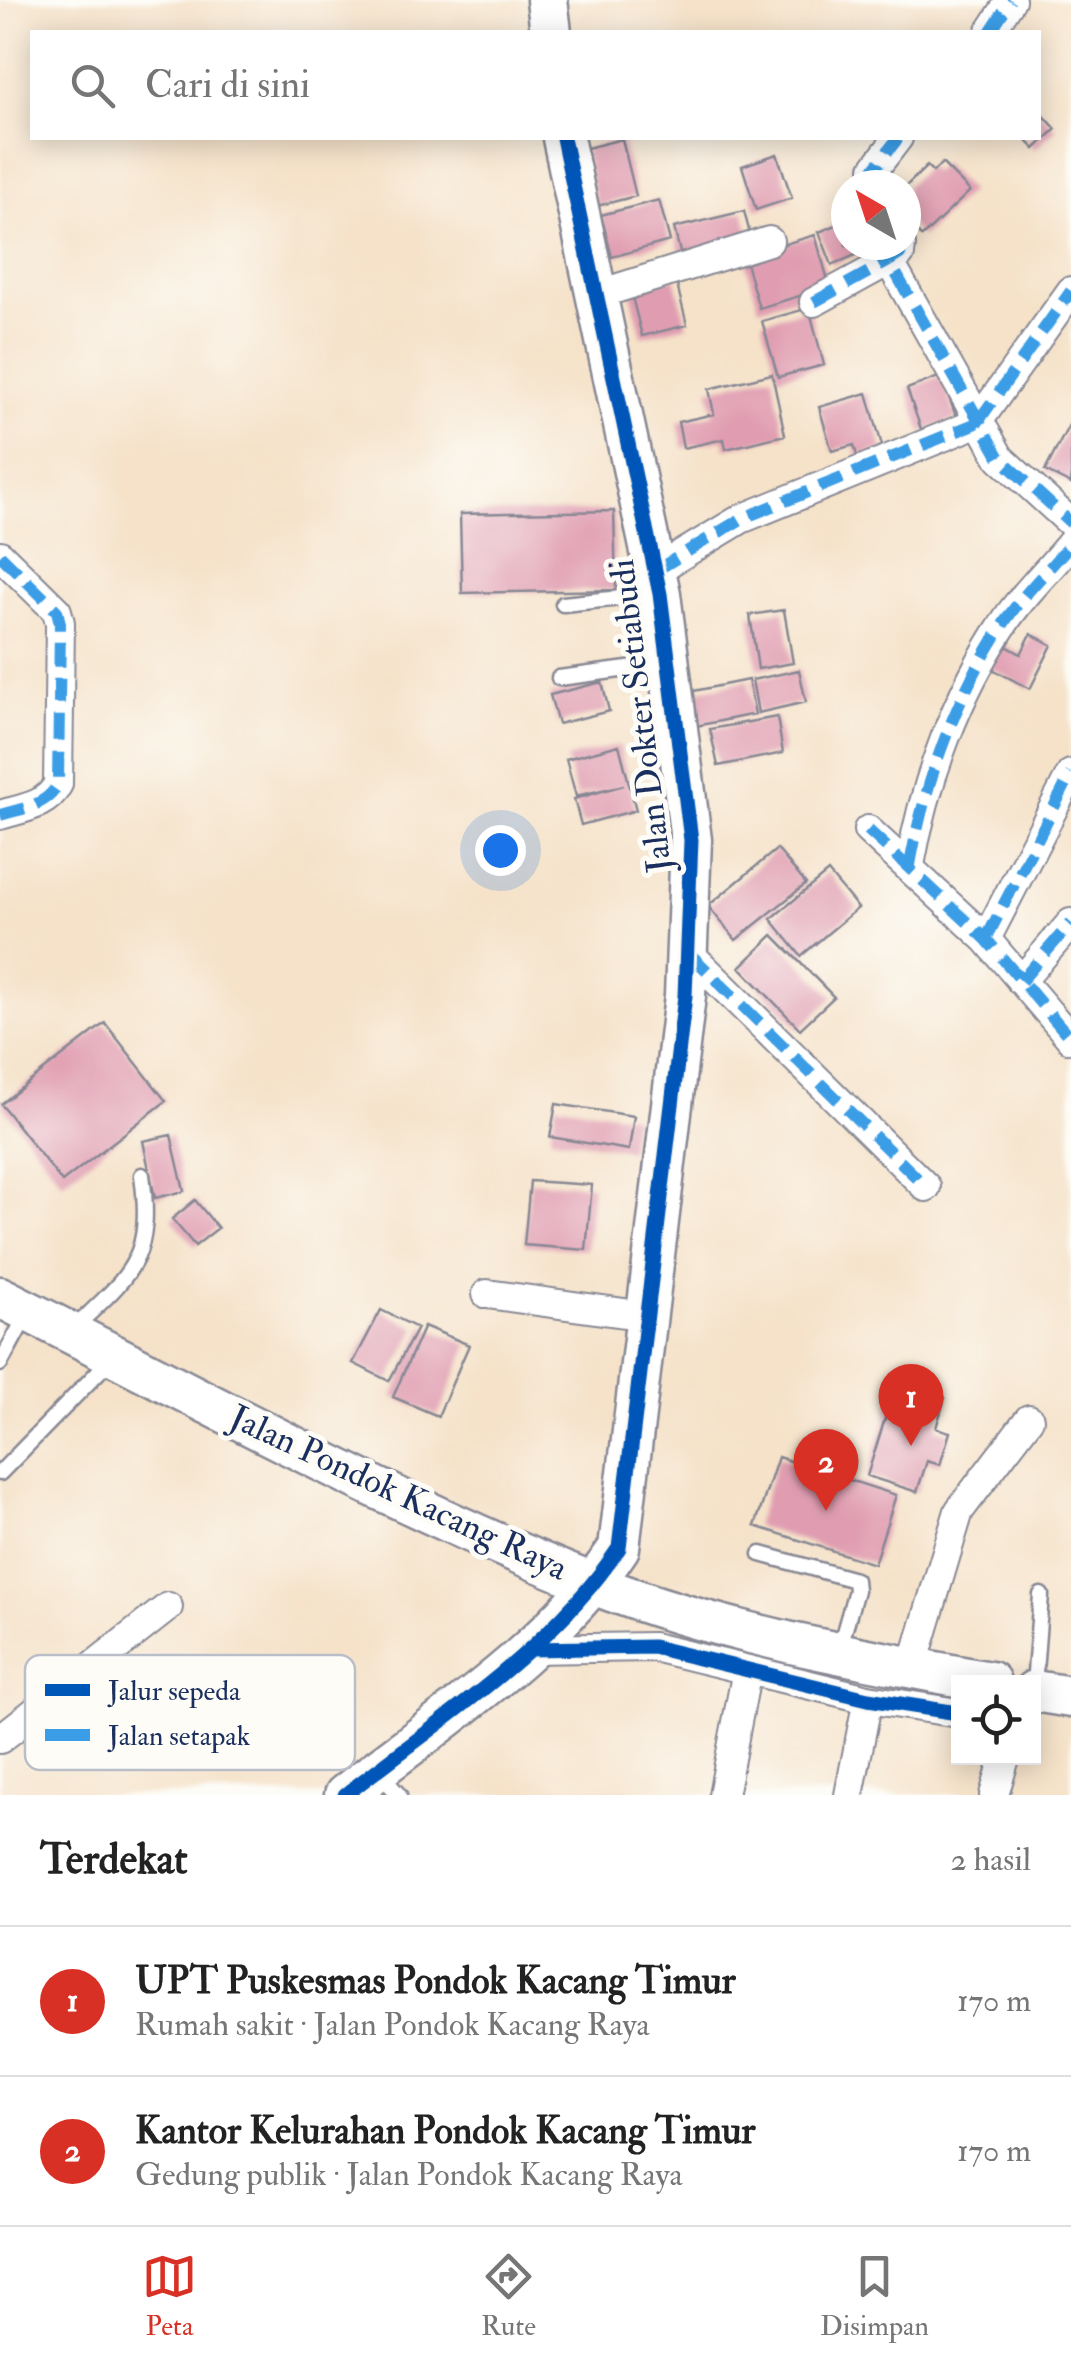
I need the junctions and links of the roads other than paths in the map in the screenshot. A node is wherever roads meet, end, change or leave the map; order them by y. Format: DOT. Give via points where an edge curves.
graph roads {
  1 [pos="547,0"];
  2 [pos="1012,0"];
  3 [pos="551,30"];
  4 [pos="991,30"];
  5 [pos="563,140"];
  6 [pos="896,140"];
  7 [pos="875,170"];
  8 [pos="769,241"];
  9 [pos="883,260"];
  10 [pos="898,260"];
  11 [pos="1071,292"];
  12 [pos="599,294"];
  13 [pos="814,302"];
  14 [pos="977,423"];
  15 [pos="1071,523"];
  16 [pos="1071,543"];
  17 [pos="0,555"];
  18 [pos="658,582"];
  19 [pos="563,604"];
  20 [pos="666,664"];
  21 [pos="559,678"];
  22 [pos="1071,774"];
  23 [pos="0,814"];
  24 [pos="868,830"];
  25 [pos="910,866"];
  26 [pos="1071,923"];
  27 [pos="986,939"];
  28 [pos="689,952"];
  29 [pos="1021,981"];
  30 [pos="1071,1039"];
  31 [pos="142,1175"];
  32 [pos="926,1187"];
  33 [pos="487,1294"];
  34 [pos="14,1304"];
  35 [pos="646,1316"];
  36 [pos="71,1332"];
  37 [pos="116,1354"];
  38 [pos="0,1364"];
  39 [pos="1029,1419"];
  40 [pos="0,1474"];
  41 [pos="762,1554"];
  42 [pos="595,1584"];
  43 [pos="1040,1595"];
  44 [pos="168,1606"];
  45 [pos="530,1648"];
  46 [pos="839,1652"];
  47 [pos="106,1655"];
  48 [pos="912,1668"];
  49 [pos="747,1670"];
  50 [pos="951,1675"];
  51 [pos="1035,1675"];
  52 [pos="1041,1690"];
  53 [pos="1071,1697"];
  54 [pos="868,1699"];
  55 [pos="951,1713"];
  56 [pos="25,1719"];
  57 [pos="0,1739"];
  58 [pos="1003,1765"];
  59 [pos="388,1782"];
  60 [pos="345,1795"];
  61 [pos="723,1795"];
  62 [pos="850,1795"];
  63 [pos="994,1795"];
  1 -- 3 [label="street"];
  2 -- 4 [label="street"];
  5 -- 12 [label="street, Jalan Dokter Setiabudi"];
  6 -- 7 [label="street"];
  8 -- 12 [label="street"];
  9 -- 13 [label="street"];
  10 -- 14 [label="street"];
  11 -- 14 [label="street"];
  12 -- 18 [label="street, Jalan Dokter Setiabudi"];
  14 -- 15 [label="street" via="1000,458"];
  14 -- 18 [label="street" via="741,518"];
  16 -- 25 [label="street" via="1006,619 974,680 935,760"];
  17 -- 23 [label="street" via="57,611 60,623 58,784 36,805"];
  18 -- 19 [label="lane"];
  18 -- 20 [label="street, Jalan Dokter Setiabudi"];
  20 -- 21 [label="lane"];
  20 -- 28 [label="street, Jalan Dokter Setiabudi" via="691,840"];
  22 -- 27 [label="street"];
  24 -- 25 [label="street"];
  25 -- 27 [label="street"];
  26 -- 29 [label="street"];
  27 -- 29 [label="street"];
  28 -- 32 [label="street"];
  28 -- 35 [label="street, Jalan Dokter Setiabudi"];
  29 -- 30 [label="street"];
  31 -- 36 [label="lane" via="141,1254 131,1274"];
  33 -- 35 [label="street"];
  34 -- 36 [label="street, Jalan Pondok Kacang Raya"];
  34 -- 38 [label="lane"];
  35 -- 42 [label="street, Jalan Dokter Setiabudi" via="619,1548"];
  36 -- 37 [label="street, Jalan Pondok Kacang Raya"];
  37 -- 40 [label="lane"];
  37 -- 42 [label="street, Jalan Pondok Kacang Raya" via="336,1467"];
  39 -- 48 [label="street" via="959,1511"];
  41 -- 46 [label="lane" via="854,1580"];
  42 -- 45 [label="street, Jalan Dokter Setiabudi"];
  42 -- 46 [label="street, Jalan Pondok Kacang Raya"];
  43 -- 51 [label="lane"];
  44 -- 47 [label="street"];
  45 -- 49 [label="street" via="653,1647"];
  45 -- 59 [label="street, Jalan Dokter Setiabudi"];
  46 -- 48 [label="street, Jalan Pondok Kacang Raya"];
  48 -- 50 [label="street, Jalan Pondok Kacang Raya"];
  49 -- 54 [label="street"];
  49 -- 61 [label="street"];
  52 -- 53 [label="street"];
  54 -- 55 [label="street"];
  54 -- 62 [label="street"];
  56 -- 57 [label="street"];
  58 -- 63 [label="street"];
  59 -- 60 [label="street, Jalan Dokter Setiabudi"];
}
